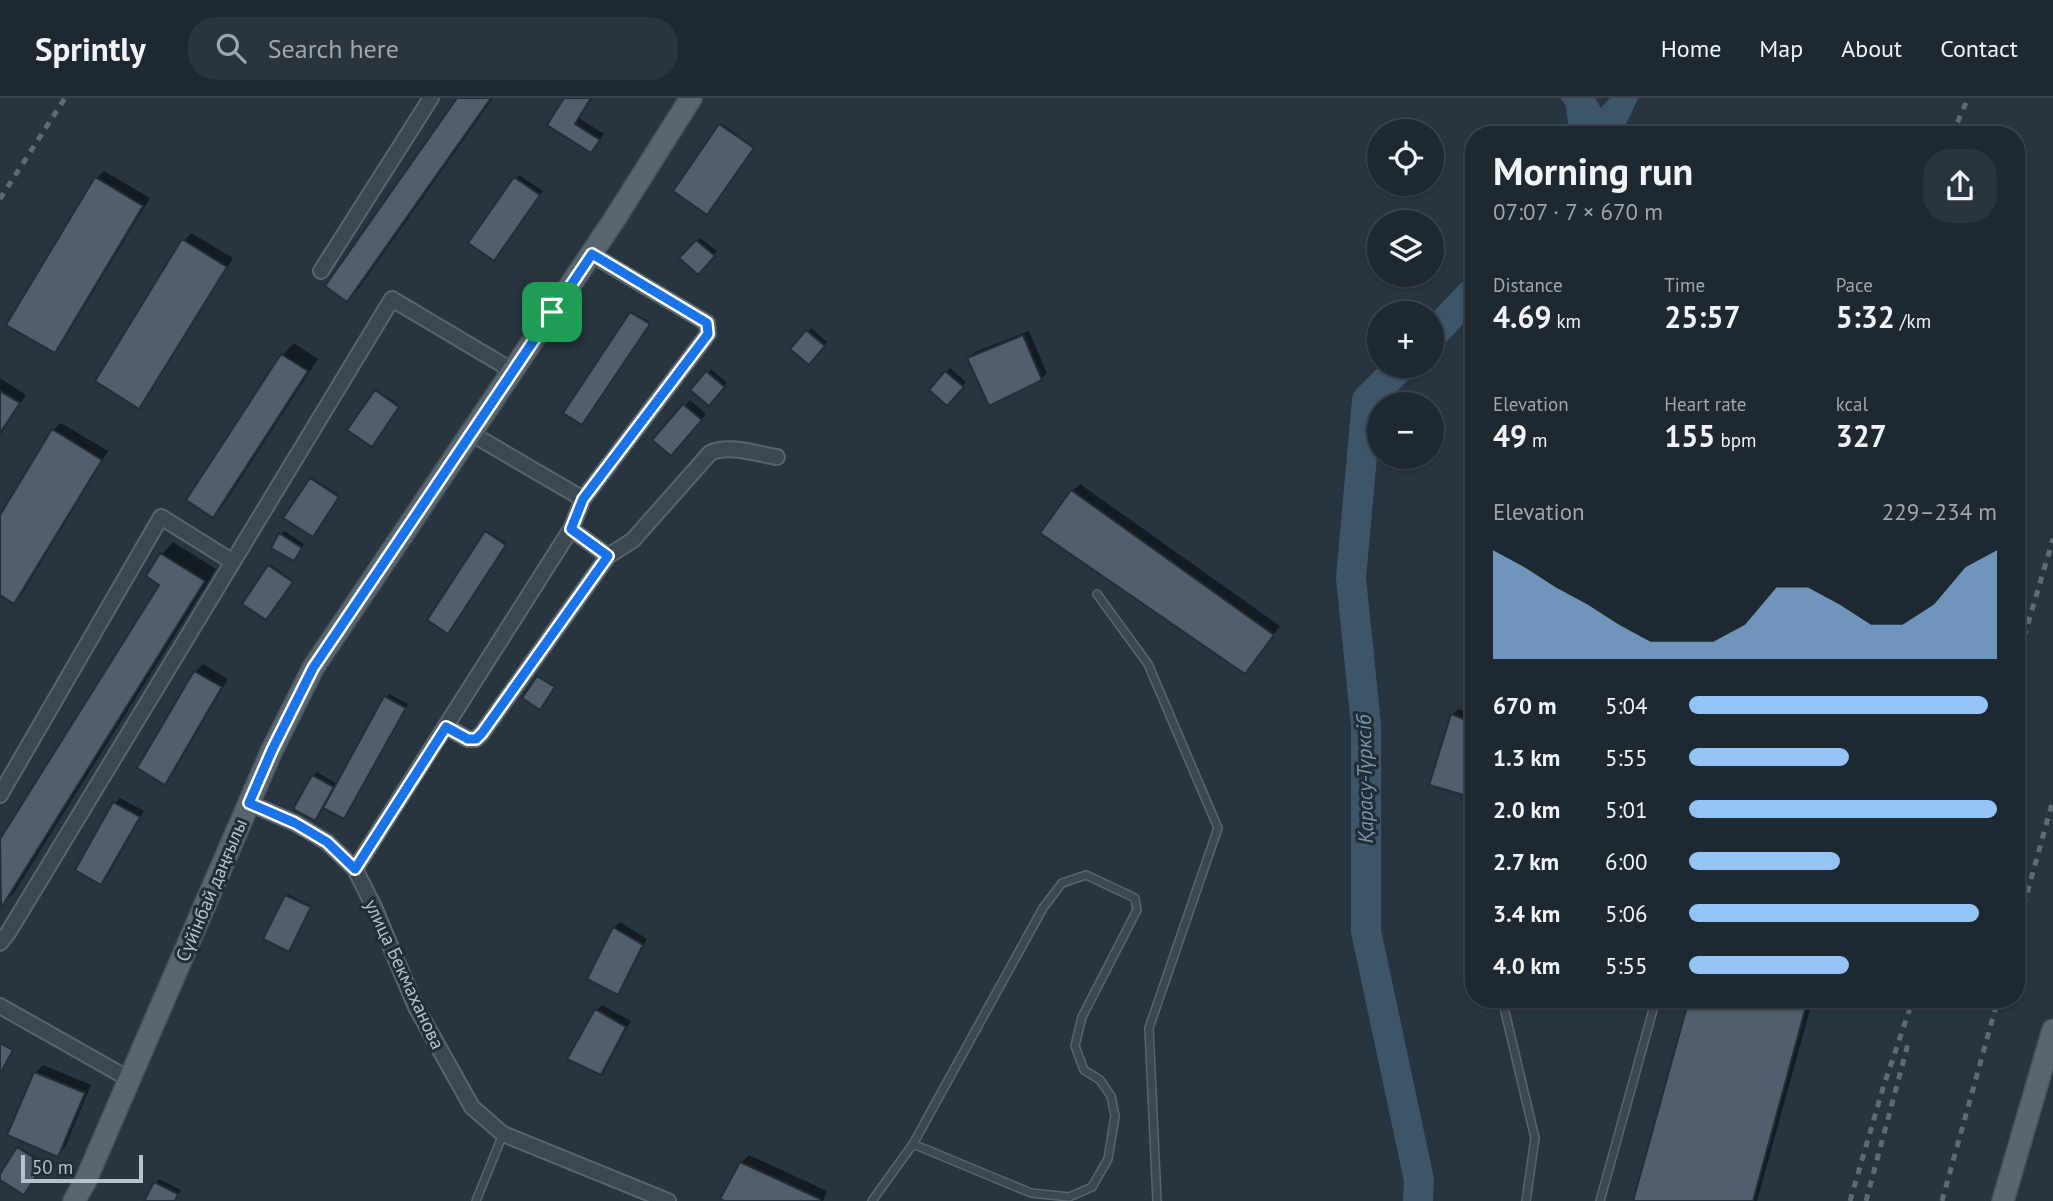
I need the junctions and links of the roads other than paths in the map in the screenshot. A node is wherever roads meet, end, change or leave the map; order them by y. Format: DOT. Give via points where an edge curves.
graph roads {
  1 [pos="430,98"];
  2 [pos="691,98"];
  3 [pos="592,254"];
  4 [pos="321,271"];
  5 [pos="513,371"];
  6 [pos="472,434"];
  7 [pos="777,457"];
  8 [pos="583,499"];
  9 [pos="571,529"];
  10 [pos="608,556"];
  11 [pos="233,562"];
  12 [pos="1097,594"];
  13 [pos="446,727"];
  14 [pos="0,795"];
  15 [pos="249,803"];
  16 [pos="355,869"];
  17 [pos="3,934"];
  18 [pos="0,1006"];
  19 [pos="1504,1008"];
  20 [pos="1654,1008"];
  21 [pos="2053,1030"];
  22 [pos="129,1079"];
  23 [pos="503,1134"];
  24 [pos="913,1144"];
  25 [pos="74,1201"];
  26 [pos="476,1201"];
  27 [pos="668,1201"];
  28 [pos="872,1201"];
  29 [pos="1157,1201"];
  30 [pos="1526,1201"];
  31 [pos="1600,1201"];
  32 [pos="2003,1201"];
  1 -- 4 [label="street"];
  2 -- 3 [label="main road, Сүйінбай даңғылы"];
  3 -- 5 [label="main road, Сүйінбай даңғылы"];
  3 -- 8 [label="street" via="709,327"];
  5 -- 6 [label="main road, Сүйінбай даңғылы"];
  5 -- 11 [label="street" via="392,299"];
  6 -- 8 [label="street"];
  6 -- 15 [label="main road, Сүйінбай даңғылы" via="313,668"];
  7 -- 10 [label="street" via="727,450 710,453 633,540"];
  8 -- 9 [label="street"];
  9 -- 10 [label="street"];
  9 -- 13 [label="street"];
  10 -- 13 [label="street" via="482,733 468,739"];
  11 -- 14 [label="street" via="161,517"];
  11 -- 17 [label="street"];
  12 -- 29 [label="lane" via="1148,664 1218,828 1149,1028"];
  13 -- 16 [label="street"];
  15 -- 16 [label="street, улица Бекмаханова" via="327,842"];
  15 -- 22 [label="main road, Сүйінбай даңғылы"];
  16 -- 23 [label="street, улица Бекмаханова" via="416,1007 472,1107"];
  18 -- 22 [label="street"];
  19 -- 30 [label="lane" via="1535,1138"];
  20 -- 31 [label="lane"];
  21 -- 32 [label="main road"];
  22 -- 25 [label="main road, Сүйінбай даңғылы"];
  23 -- 26 [label="lane"];
  23 -- 27 [label="street, улица Бекмаханова"];
  24 -- 24 [label="lane" via="1031,1193 1069,1197 1092,1187 1108,1159 1115,1116 1111,1096 1100,1080 1084,1070 1075,1046 1082,1017 1137,910 1135,898 1086,875 1062,883 1043,908"];
  24 -- 28 [label="lane"];
}
